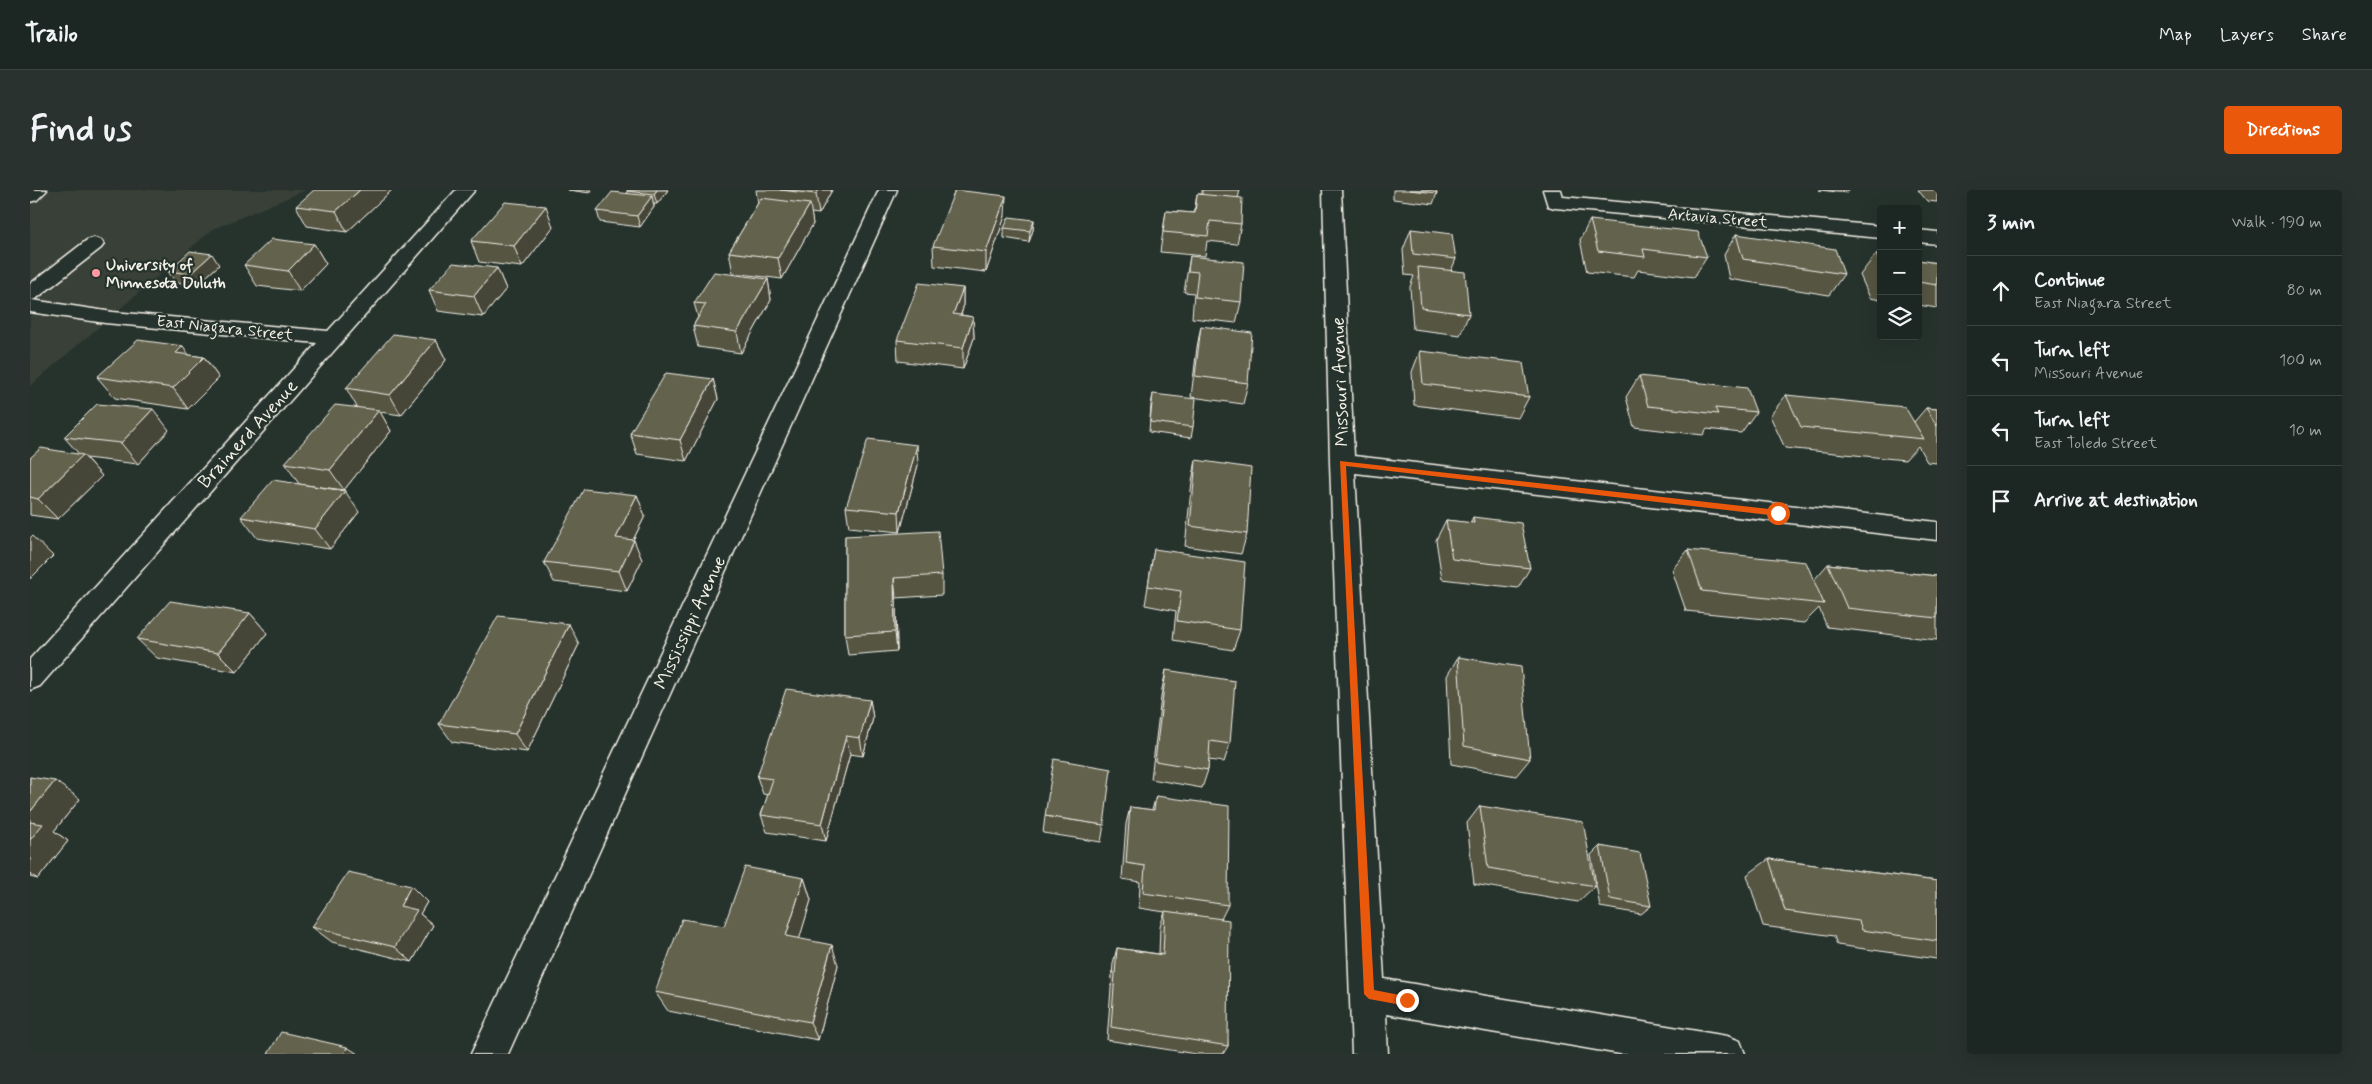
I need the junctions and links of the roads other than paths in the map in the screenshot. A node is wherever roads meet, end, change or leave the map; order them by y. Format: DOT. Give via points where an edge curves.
graph roads {
  1 [pos="38,190"];
  2 [pos="466,190"];
  3 [pos="888,190"];
  4 [pos="1332,190"];
  5 [pos="30,196"];
  6 [pos="1554,196"];
  7 [pos="1877,232"];
  8 [pos="1922,236"];
  9 [pos="1937,238"];
  10 [pos="94,244"];
  11 [pos="30,294"];
  12 [pos="30,306"];
  13 [pos="332,338"];
  14 [pos="1342,463"];
  15 [pos="1937,531"];
  16 [pos="30,678"];
  17 [pos="1369,994"];
  18 [pos="489,1054"];
  19 [pos="1370,1054"];
  20 [pos="1727,1054"];
  1 -- 5 [label="street"];
  2 -- 13 [label="street, Brainerd Avenue"];
  3 -- 18 [label="street, Mississippi Avenue"];
  4 -- 14 [label="street, Missouri Avenue"];
  6 -- 7 [label="street, Artavia Street"];
  8 -- 9 [label="street"];
  10 -- 11 [label="street"];
  12 -- 13 [label="street, East Niagara Street"];
  13 -- 16 [label="street, Brainerd Avenue"];
  14 -- 15 [label="street"];
  14 -- 17 [label="street, Missouri Avenue"];
  17 -- 19 [label="street, Missouri Avenue"];
  17 -- 20 [label="street"];
}
